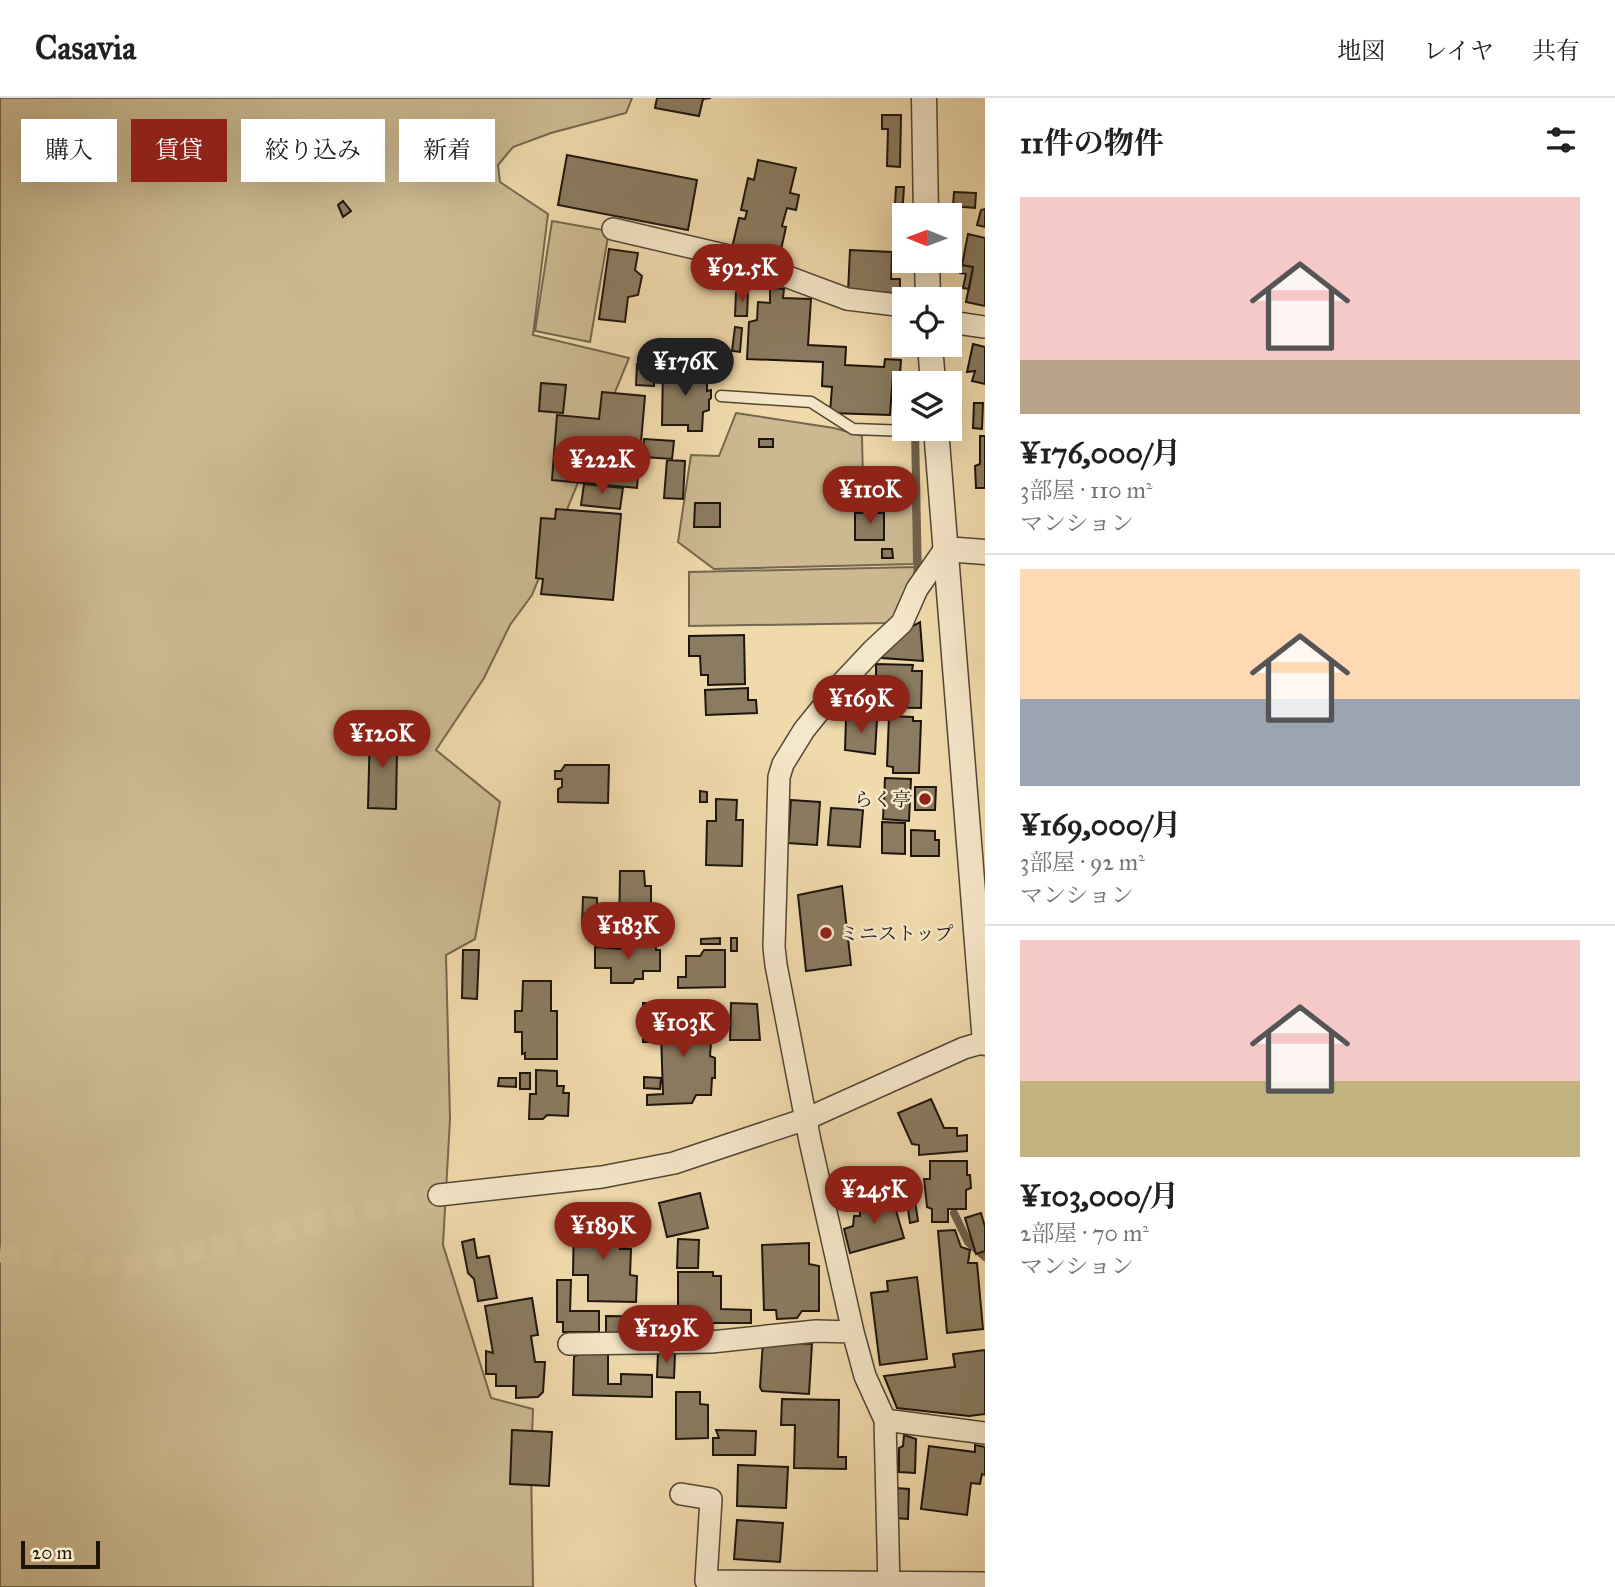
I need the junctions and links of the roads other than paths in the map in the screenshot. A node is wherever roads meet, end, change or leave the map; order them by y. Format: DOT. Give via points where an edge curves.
graph roads {
  1 [pos="924,98"];
  2 [pos="926,203"];
  3 [pos="613,229"];
  4 [pos="892,304"];
  5 [pos="962,324"];
  6 [pos="985,327"];
  7 [pos="721,396"];
  8 [pos="892,429"];
  9 [pos="937,441"];
  10 [pos="944,549"];
  11 [pos="985,552"];
  12 [pos="985,1042"];
  13 [pos="806,1119"];
  14 [pos="439,1195"];
  15 [pos="853,1332"];
  16 [pos="569,1343"];
  17 [pos="885,1420"];
  18 [pos="985,1433"];
  19 [pos="681,1494"];
  20 [pos="985,1583"];
  21 [pos="889,1584"];
  1 -- 2 [label="street"];
  3 -- 4 [label="street" via="737,258 847,299"];
  5 -- 6 [label="street"];
  7 -- 8 [label="lane" via="811,402 853,429"];
  9 -- 10 [label="street"];
  10 -- 11 [label="street"];
  10 -- 12 [label="street"];
  10 -- 13 [label="street" via="917,589 902,623 850,674 804,730 779,777 774,947"];
  12 -- 13 [label="street"];
  13 -- 14 [label="street" via="674,1163 602,1177"];
  13 -- 15 [label="street"];
  15 -- 16 [label="street" via="816,1331 711,1342"];
  15 -- 17 [label="street" via="865,1376"];
  17 -- 18 [label="street"];
  17 -- 21 [label="street"];
  19 -- 21 [label="street" via="711,1499 706,1581"];
  20 -- 21 [label="street"];
}
